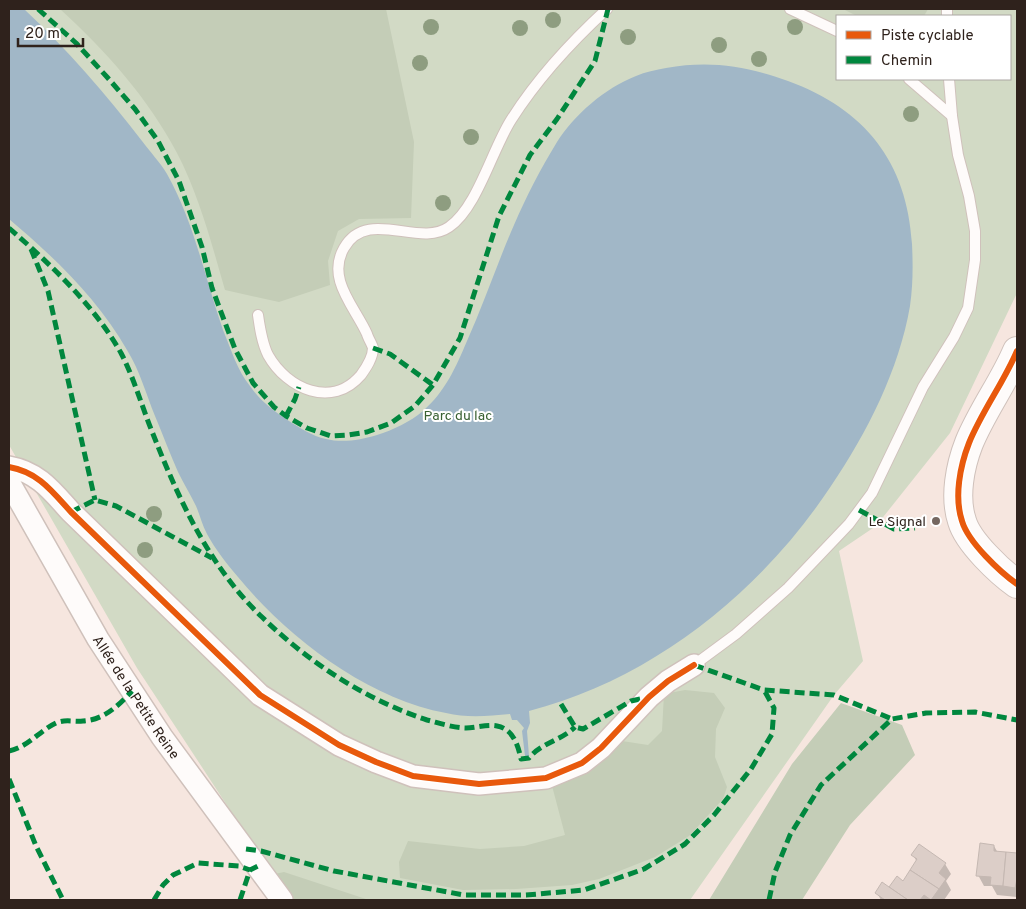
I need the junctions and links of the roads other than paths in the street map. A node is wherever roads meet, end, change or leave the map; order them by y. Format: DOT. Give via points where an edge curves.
graph roads {
  1 [pos="606,9"];
  2 [pos="790,9"];
  3 [pos="836,31"];
  4 [pos="910,80"];
  5 [pos="950,80"];
  6 [pos="952,116"];
  7 [pos="258,315"];
  8 [pos="1017,351"];
  9 [pos="9,467"];
  10 [pos="9,482"];
  11 [pos="1017,584"];
  12 [pos="694,665"];
  13 [pos="282,900"];
  1 -- 7 [label="lane" via="574,41 515,114 462,215 448,228 433,233 376,229 355,234 344,248 338,265 344,294 373,348 369,365 355,382 337,392 314,392 299,387 269,356 260,335"];
  2 -- 3 [label="lane"];
  4 -- 6 [label="lane"];
  5 -- 6 [label="lane"];
  6 -- 12 [label="lane" via="975,231 975,260 968,308 923,387 872,494 849,524 788,588 736,634"];
  8 -- 11 [label="street" via="969,443 959,476 962,522 976,545"];
  9 -- 12 [label="street" via="36,476 260,695 339,745 413,776 479,784 546,778 582,763 602,748 668,680"];
  10 -- 13 [label="street, Allée de la Petite Reine" via="98,639 162,737"];
}
